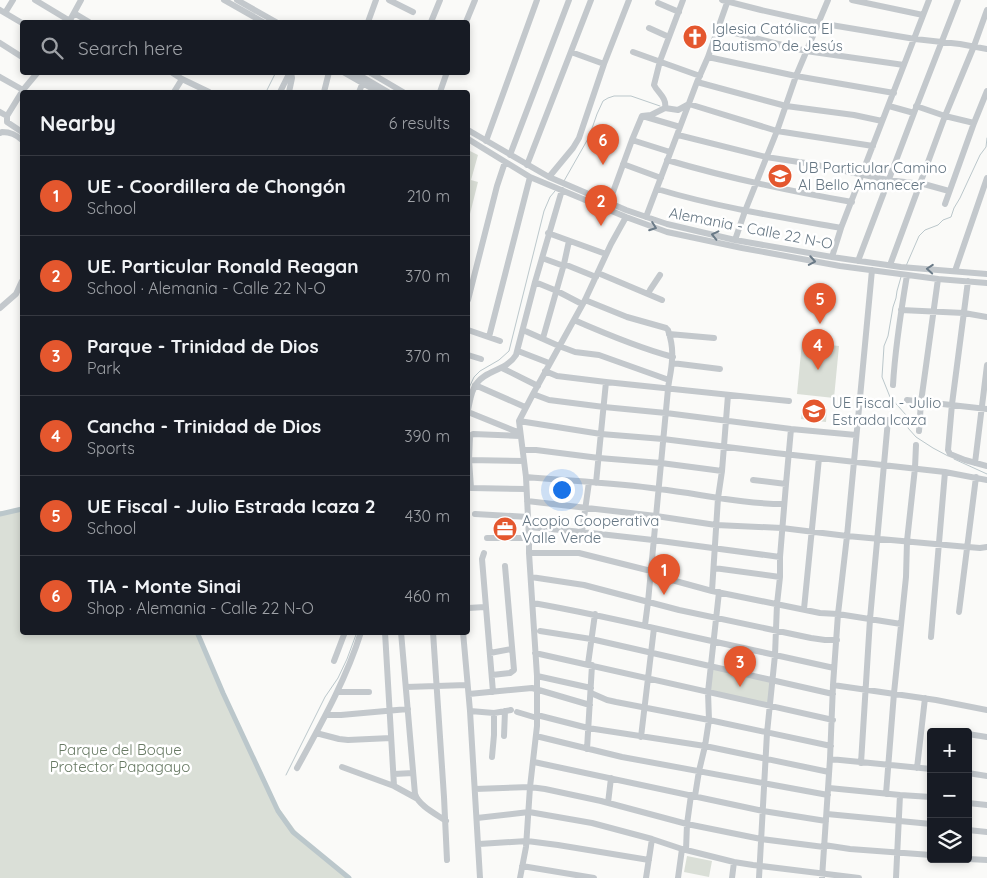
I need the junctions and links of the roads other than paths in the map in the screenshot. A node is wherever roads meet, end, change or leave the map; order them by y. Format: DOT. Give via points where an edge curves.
graph roads {
  1 [pos="13,0"];
  2 [pos="35,0"];
  3 [pos="81,0"];
  4 [pos="224,0"];
  5 [pos="237,0"];
  6 [pos="376,0"];
  7 [pos="389,0"];
  8 [pos="440,0"];
  9 [pos="475,0"];
  10 [pos="537,0"];
  11 [pos="569,0"];
  12 [pos="591,0"];
  13 [pos="629,0"];
  14 [pos="683,0"];
  15 [pos="828,0"];
  16 [pos="852,0"];
  17 [pos="929,0"];
  18 [pos="958,0"];
  19 [pos="726,1"];
  20 [pos="658,3"];
  21 [pos="987,10"];
  22 [pos="3,11"];
  23 [pos="413,12"];
  24 [pos="679,12"];
  25 [pos="74,14"];
  26 [pos="923,15"];
  27 [pos="66,20"];
  28 [pos="70,20"];
  29 [pos="85,20"];
  30 [pos="259,20"];
  31 [pos="272,20"];
  32 [pos="371,20"];
  33 [pos="432,20"];
  34 [pos="467,20"];
  35 [pos="20,22"];
  36 [pos="819,23"];
  37 [pos="649,28"];
  38 [pos="718,29"];
  39 [pos="669,37"];
  40 [pos="915,39"];
  41 [pos="941,42"];
  42 [pos="0,43"];
  43 [pos="974,46"];
  44 [pos="987,49"];
  45 [pos="806,51"];
  46 [pos="571,52"];
  47 [pos="633,52"];
  48 [pos="20,56"];
  49 [pos="708,57"];
  50 [pos="660,61"];
  51 [pos="604,64"];
  52 [pos="904,65"];
  53 [pos="36,75"];
  54 [pos="176,75"];
  55 [pos="288,75"];
  56 [pos="291,75"];
  57 [pos="328,75"];
  58 [pos="446,75"];
  59 [pos="796,76"];
  60 [pos="0,78"];
  61 [pos="365,78"];
  62 [pos="182,79"];
  63 [pos="698,79"];
  64 [pos="23,90"];
  65 [pos="175,90"];
  66 [pos="205,90"];
  67 [pos="281,90"];
  68 [pos="289,90"];
  69 [pos="324,90"];
  70 [pos="360,90"];
  71 [pos="376,90"];
  72 [pos="385,90"];
  73 [pos="398,90"];
  74 [pos="441,90"];
  75 [pos="987,91"];
  76 [pos="894,93"];
  77 [pos="20,95"];
  78 [pos="689,104"];
  79 [pos="786,106"];
  80 [pos="888,106"];
  81 [pos="665,108"];
  82 [pos="915,109"];
  83 [pos="0,112"];
  84 [pos="7,116"];
  85 [pos="642,116"];
  86 [pos="945,116"];
  87 [pos="882,120"];
  88 [pos="974,123"];
  89 [pos="20,131"];
  90 [pos="470,131"];
  91 [pos="679,131"];
  92 [pos="777,131"];
  93 [pos="0,133"];
  94 [pos="20,138"];
  95 [pos="470,140"];
  96 [pos="632,140"];
  97 [pos="486,141"];
  98 [pos="470,145"];
  99 [pos="873,146"];
  100 [pos="670,152"];
  101 [pos="510,155"];
  102 [pos="766,157"];
  103 [pos="667,160"];
  104 [pos="504,164"];
  105 [pos="623,164"];
  106 [pos="527,165"];
  107 [pos="863,174"];
  108 [pos="530,177"];
  109 [pos="551,178"];
  110 [pos="661,178"];
  111 [pos="888,180"];
  112 [pos="986,182"];
  113 [pos="756,183"];
  114 [pos="920,183"];
  115 [pos="560,190"];
  116 [pos="657,190"];
  117 [pos="949,191"];
  118 [pos="852,202"];
  119 [pos="609,203"];
  120 [pos="945,204"];
  121 [pos="745,211"];
  122 [pos="626,217"];
  123 [pos="646,217"];
  124 [pos="841,228"];
  125 [pos="548,233"];
  126 [pos="735,240"];
  127 [pos="569,241"];
  128 [pos="606,254"];
  129 [pos="832,257"];
  130 [pos="542,258"];
  131 [pos="858,261"];
  132 [pos="564,265"];
  133 [pos="890,265"];
  134 [pos="872,270"];
  135 [pos="955,270"];
  136 [pos="904,271"];
  137 [pos="987,273"];
  138 [pos="597,275"];
  139 [pos="660,275"];
  140 [pos="938,279"];
  141 [pos="968,281"];
  142 [pos="535,282"];
  143 [pos="987,283"];
  144 [pos="20,285"];
  145 [pos="557,291"];
  146 [pos="470,292"];
  147 [pos="648,294"];
  148 [pos="662,300"];
  149 [pos="584,302"];
  150 [pos="0,308"];
  151 [pos="901,310"];
  152 [pos="934,312"];
  153 [pos="964,314"];
  154 [pos="987,317"];
  155 [pos="574,320"];
  156 [pos="523,330"];
  157 [pos="470,331"];
  158 [pos="669,334"];
  159 [pos="488,337"];
  160 [pos="543,338"];
  161 [pos="714,338"];
  162 [pos="500,341"];
  163 [pos="559,346"];
  164 [pos="518,351"];
  165 [pos="470,356"];
  166 [pos="481,359"];
  167 [pos="672,360"];
  168 [pos="549,364"];
  169 [pos="987,365"];
  170 [pos="502,368"];
  171 [pos="720,369"];
  172 [pos="545,371"];
  173 [pos="669,380"];
  174 [pos="606,382"];
  175 [pos="475,384"];
  176 [pos="893,385"];
  177 [pos="538,386"];
  178 [pos="668,389"];
  179 [pos="532,394"];
  180 [pos="728,395"];
  181 [pos="907,400"];
  182 [pos="789,401"];
  183 [pos="922,402"];
  184 [pos="470,403"];
  185 [pos="952,404"];
  186 [pos="604,407"];
  187 [pos="525,408"];
  188 [pos="984,408"];
  189 [pos="470,412"];
  190 [pos="666,413"];
  191 [pos="888,420"];
  192 [pos="519,421"];
  193 [pos="726,421"];
  194 [pos="791,429"];
  195 [pos="919,431"];
  196 [pos="520,434"];
  197 [pos="601,434"];
  198 [pos="856,435"];
  199 [pos="470,436"];
  200 [pos="663,439"];
  201 [pos="916,445"];
  202 [pos="724,446"];
  203 [pos="523,450"];
  204 [pos="789,454"];
  205 [pos="599,458"];
  206 [pos="818,458"];
  207 [pos="470,460"];
  208 [pos="524,462"];
  209 [pos="854,462"];
  210 [pos="661,463"];
  211 [pos="975,463"];
  212 [pos="884,466"];
  213 [pos="987,466"];
  214 [pos="915,468"];
  215 [pos="722,471"];
  216 [pos="944,472"];
  217 [pos="526,477"];
  218 [pos="976,477"];
  219 [pos="470,479"];
  220 [pos="753,480"];
  221 [pos="987,480"];
  222 [pos="593,483"];
  223 [pos="786,484"];
  224 [pos="526,489"];
  225 [pos="659,489"];
  226 [pos="718,498"];
  227 [pos="527,501"];
  228 [pos="784,504"];
  229 [pos="586,508"];
  230 [pos="475,514"];
  231 [pos="656,516"];
  232 [pos="528,517"];
  233 [pos="716,525"];
  234 [pos="529,527"];
  235 [pos="782,528"];
  236 [pos="582,532"];
  237 [pos="811,532"];
  238 [pos="847,536"];
  239 [pos="487,538"];
  240 [pos="529,538"];
  241 [pos="877,539"];
  242 [pos="654,540"];
  243 [pos="907,542"];
  244 [pos="938,544"];
  245 [pos="968,547"];
  246 [pos="987,547"];
  247 [pos="715,549"];
  248 [pos="484,553"];
  249 [pos="529,553"];
  250 [pos="780,557"];
  251 [pos="505,566"];
  252 [pos="714,568"];
  253 [pos="651,571"];
  254 [pos="531,577"];
  255 [pos="780,577"];
  256 [pos="712,591"];
  257 [pos="719,592"];
  258 [pos="648,602"];
  259 [pos="532,603"];
  260 [pos="777,604"];
  261 [pos="485,607"];
  262 [pos="470,608"];
  263 [pos="804,609"];
  264 [pos="960,612"];
  265 [pos="595,614"];
  266 [pos="838,614"];
  267 [pos="716,617"];
  268 [pos="870,619"];
  269 [pos="901,624"];
  270 [pos="645,625"];
  271 [pos="654,628"];
  272 [pos="776,629"];
  273 [pos="540,631"];
  274 [pos="344,635"];
  275 [pos="361,635"];
  276 [pos="385,635"];
  277 [pos="402,635"];
  278 [pos="433,635"];
  279 [pos="463,635"];
  280 [pos="931,638"];
  281 [pos="591,639"];
  282 [pos="837,640"];
  283 [pos="713,641"];
  284 [pos="511,649"];
  285 [pos="651,652"];
  286 [pos="490,653"];
  287 [pos="536,653"];
  288 [pos="775,655"];
  289 [pos="334,661"];
  290 [pos="590,665"];
  291 [pos="711,666"];
  292 [pos="834,668"];
  293 [pos="492,675"];
  294 [pos="537,676"];
  295 [pos="648,679"];
  296 [pos="772,680"];
  297 [pos="467,685"];
  298 [pos="833,685"];
  299 [pos="406,686"];
  300 [pos="437,686"];
  301 [pos="536,688"];
  302 [pos="866,690"];
  303 [pos="591,691"];
  304 [pos="337,692"];
  305 [pos="369,692"];
  306 [pos="493,692"];
  307 [pos="708,692"];
  308 [pos="894,693"];
  309 [pos="468,694"];
  310 [pos="832,694"];
  311 [pos="925,698"];
  312 [pos="590,704"];
  313 [pos="769,707"];
  314 [pos="645,708"];
  315 [pos="408,709"];
  316 [pos="389,710"];
  317 [pos="987,710"];
  318 [pos="470,711"];
  319 [pos="511,711"];
  320 [pos="494,713"];
  321 [pos="326,715"];
  322 [pos="537,716"];
  323 [pos="708,720"];
  324 [pos="832,720"];
  325 [pos="588,728"];
  326 [pos="316,733"];
  327 [pos="767,733"];
  328 [pos="972,735"];
  329 [pos="504,736"];
  330 [pos="536,736"];
  331 [pos="641,737"];
  332 [pos="987,737"];
  333 [pos="391,738"];
  334 [pos="706,746"];
  335 [pos="831,746"];
  336 [pos="587,749"];
  337 [pos="492,757"];
  338 [pos="765,758"];
  339 [pos="830,759"];
  340 [pos="534,762"];
  341 [pos="861,763"];
  342 [pos="888,765"];
  343 [pos="342,767"];
  344 [pos="297,768"];
  345 [pos="916,768"];
  346 [pos="927,769"];
  347 [pos="699,771"];
  348 [pos="829,772"];
  349 [pos="413,773"];
  350 [pos="394,774"];
  351 [pos="972,774"];
  352 [pos="987,776"];
  353 [pos="611,778"];
  354 [pos="764,784"];
  355 [pos="394,786"];
  356 [pos="530,787"];
  357 [pos="475,789"];
  358 [pos="828,791"];
  359 [pos="886,794"];
  360 [pos="693,795"];
  361 [pos="900,795"];
  362 [pos="927,797"];
  363 [pos="416,798"];
  364 [pos="608,803"];
  365 [pos="972,803"];
  366 [pos="987,805"];
  367 [pos="763,811"];
  368 [pos="528,812"];
  369 [pos="477,818"];
  370 [pos="826,818"];
  371 [pos="446,821"];
  372 [pos="899,821"];
  373 [pos="687,824"];
  374 [pos="927,824"];
  375 [pos="972,830"];
  376 [pos="987,832"];
  377 [pos="652,839"];
  378 [pos="761,839"];
  379 [pos="527,841"];
  380 [pos="478,844"];
  381 [pos="824,846"];
  382 [pos="684,850"];
  383 [pos="897,852"];
  384 [pos="927,855"];
  385 [pos="972,859"];
  386 [pos="447,860"];
  387 [pos="649,860"];
  388 [pos="987,860"];
  389 [pos="734,862"];
  390 [pos="522,866"];
  391 [pos="760,866"];
  392 [pos="823,876"];
  393 [pos="480,878"];
  394 [pos="520,878"];
  395 [pos="594,878"];
  396 [pos="646,878"];
  397 [pos="678,878"];
  398 [pos="732,878"];
  399 [pos="759,878"];
  400 [pos="859,878"];
  401 [pos="896,878"];
  1 -- 22 [label="street"];
  2 -- 27 [label="street"];
  3 -- 25 [label="street"];
  4 -- 30 [label="street"];
  5 -- 31 [label="street"];
  6 -- 32 [label="street"];
  7 -- 23 [label="street"];
  8 -- 33 [label="street"];
  9 -- 34 [label="street"];
  10 -- 97 [label="street"];
  11 -- 101 [label="street"];
  12 -- 46 [label="street"];
  13 -- 51 [label="street"];
  14 -- 24 [label="street"];
  15 -- 36 [label="street"];
  16 -- 26 [label="street"];
  17 -- 26 [label="street"];
  18 -- 41 [label="street"];
  19 -- 36 [label="street"];
  19 -- 38 [label="street"];
  20 -- 24 [label="street"];
  21 -- 43 [label="street"];
  22 -- 35 [label="street"];
  24 -- 39 [label="street"];
  25 -- 28 [label="street"];
  25 -- 29 [label="street"];
  26 -- 40 [label="street"];
  36 -- 40 [label="street"];
  36 -- 45 [label="street"];
  37 -- 39 [label="street"];
  38 -- 45 [label="street"];
  38 -- 49 [label="street"];
  39 -- 50 [label="street"];
  40 -- 41 [label="street"];
  40 -- 52 [label="street"];
  41 -- 43 [label="street"];
  41 -- 82 [label="street"];
  42 -- 48 [label="street"];
  43 -- 44 [label="street"];
  43 -- 86 [label="street"];
  45 -- 52 [label="street"];
  45 -- 59 [label="street"];
  46 -- 51 [label="street"];
  46 -- 106 [label="street"];
  47 -- 50 [label="street"];
  49 -- 59 [label="street"];
  49 -- 63 [label="street"];
  50 -- 63 [label="street"];
  50 -- 81 [label="street" via="654,85 664,98"];
  51 -- 109 [label="street" via="579,138"];
  52 -- 76 [label="street"];
  53 -- 64 [label="street"];
  54 -- 62 [label="street"];
  55 -- 67 [label="street"];
  56 -- 68 [label="street"];
  57 -- 69 [label="street"];
  58 -- 74 [label="street"];
  59 -- 76 [label="street"];
  59 -- 79 [label="street"];
  60 -- 64 [label="street"];
  61 -- 70 [label="street"];
  61 -- 71 [label="street"];
  61 -- 72 [label="street"];
  61 -- 73 [label="street"];
  62 -- 65 [label="street"];
  62 -- 66 [label="street"];
  63 -- 78 [label="street"];
  63 -- 79 [label="street"];
  75 -- 88 [label="street"];
  76 -- 80 [label="street"];
  77 -- 84 [label="street"];
  78 -- 81 [label="street" via="678,110"];
  78 -- 91 [label="street"];
  78 -- 92 [label="street"];
  79 -- 87 [label="street"];
  79 -- 92 [label="street"];
  80 -- 82 [label="street"];
  80 -- 87 [label="street"];
  81 -- 85 [label="street"];
  82 -- 86 [label="street"];
  82 -- 111 [label="street"];
  83 -- 84 [label="street"];
  84 -- 89 [label="street" via="7,122"];
  85 -- 91 [label="street"];
  85 -- 96 [label="street"];
  86 -- 88 [label="street"];
  86 -- 114 [label="street"];
  87 -- 99 [label="street"];
  88 -- 117 [label="street"];
  90 -- 97 [label="street, Alemania - Calle 22 N-O"];
  91 -- 100 [label="street"];
  91 -- 102 [label="street"];
  92 -- 99 [label="street"];
  92 -- 102 [label="street"];
  93 -- 94 [label="street" via="10,132"];
  95 -- 104 [label="street, Alemania - Calle 22 N-O"];
  96 -- 100 [label="street"];
  96 -- 105 [label="street"];
  97 -- 101 [label="street, Alemania - Calle 22 N-O"];
  98 -- 104 [label="street"];
  99 -- 107 [label="street"];
  100 -- 103 [label="street"];
  101 -- 106 [label="street, Alemania - Calle 22 N-O"];
  102 -- 107 [label="street"];
  102 -- 113 [label="street"];
  103 -- 110 [label="street"];
  103 -- 113 [label="street"];
  104 -- 108 [label="street, Alemania - Calle 22 N-O"];
  104 -- 146 [label="street"];
  105 -- 110 [label="street"];
  105 -- 119 [label="street"];
  106 -- 109 [label="street, Alemania - Calle 22 N-O"];
  107 -- 111 [label="street"];
  107 -- 118 [label="street"];
  108 -- 115 [label="street, Alemania - Calle 22 N-O"];
  108 -- 159 [label="street"];
  109 -- 119 [label="street, Alemania - Calle 22 N-O"];
  110 -- 116 [label="street"];
  111 -- 114 [label="street"];
  111 -- 131 [label="street"];
  112 -- 135 [label="street"];
  113 -- 118 [label="street"];
  113 -- 121 [label="street"];
  114 -- 117 [label="street"];
  114 -- 133 [label="street"];
  115 -- 122 [label="street, Alemania - Calle 22 N-O"];
  115 -- 125 [label="street"];
  116 -- 121 [label="street"];
  116 -- 123 [label="street"];
  117 -- 120 [label="street"];
  118 -- 124 [label="street"];
  119 -- 123 [label="street, Alemania - Calle 22 N-O"];
  121 -- 124 [label="street"];
  121 -- 126 [label="street"];
  122 -- 128 [label="street"];
  122 -- 134 [label="street, Alemania - Calle 22 N-O, one-way" via="667,232 703,240"];
  126 -- 123 [label="street, Alemania - Calle 22 N-O, one-way"];
  124 -- 129 [label="street"];
  125 -- 127 [label="street"];
  125 -- 130 [label="street"];
  126 -- 129 [label="street, Alemania - Calle 22 N-O"];
  127 -- 128 [label="street"];
  127 -- 132 [label="street"];
  128 -- 138 [label="street"];
  129 -- 131 [label="street, Alemania - Calle 22 N-O"];
  130 -- 132 [label="street"];
  130 -- 142 [label="street"];
  131 -- 133 [label="street, Alemania - Calle 22 N-O"];
  132 -- 138 [label="street"];
  132 -- 145 [label="street"];
  133 -- 136 [label="street, Alemania - Calle 22 N-O"];
  134 -- 136 [label="street, Alemania - Calle 22 N-O"];
  134 -- 198 [label="street"];
  135 -- 136 [label="street, one-way"];
  135 -- 137 [label="street"];
  136 -- 140 [label="street"];
  136 -- 151 [label="street"];
  138 -- 147 [label="street"];
  138 -- 149 [label="street"];
  139 -- 147 [label="street"];
  140 -- 141 [label="street"];
  140 -- 152 [label="street"];
  141 -- 143 [label="street"];
  141 -- 153 [label="street"];
  142 -- 145 [label="street"];
  142 -- 156 [label="street"];
  144 -- 150 [label="street" via="16,294"];
  145 -- 149 [label="street"];
  145 -- 160 [label="street"];
  147 -- 148 [label="street"];
  149 -- 155 [label="street"];
  149 -- 158 [label="street" via="666,328"];
  151 -- 152 [label="street"];
  151 -- 176 [label="street"];
  152 -- 153 [label="street"];
  152 -- 183 [label="street"];
  153 -- 154 [label="street"];
  153 -- 185 [label="street"];
  155 -- 163 [label="street"];
  155 -- 167 [label="street"];
  156 -- 160 [label="street"];
  156 -- 164 [label="street"];
  157 -- 159 [label="street"];
  158 -- 161 [label="street"];
  158 -- 167 [label="street"];
  159 -- 162 [label="street"];
  160 -- 163 [label="street"];
  163 -- 168 [label="street"];
  163 -- 173 [label="street" via="599,355"];
  164 -- 168 [label="street"];
  164 -- 170 [label="street"];
  165 -- 166 [label="street"];
  167 -- 171 [label="street"];
  167 -- 173 [label="street"];
  168 -- 172 [label="street"];
  169 -- 188 [label="street"];
  170 -- 175 [label="street"];
  170 -- 177 [label="street"];
  172 -- 174 [label="street" via="557,376"];
  172 -- 177 [label="street"];
  173 -- 178 [label="street"];
  174 -- 178 [label="street"];
  174 -- 186 [label="street"];
  175 -- 184 [label="street"];
  175 -- 187 [label="street"];
  177 -- 179 [label="street"];
  178 -- 180 [label="street"];
  178 -- 190 [label="street"];
  179 -- 186 [label="street" via="550,400"];
  179 -- 187 [label="street"];
  180 -- 182 [label="street"];
  180 -- 193 [label="street"];
  181 -- 183 [label="street"];
  183 -- 185 [label="street"];
  183 -- 195 [label="street"];
  185 -- 188 [label="street"];
  185 -- 211 [label="street" via="949,453"];
  186 -- 190 [label="street"];
  186 -- 197 [label="street"];
  187 -- 192 [label="street"];
  188 -- 211 [label="street"];
  189 -- 196 [label="street"];
  190 -- 193 [label="street"];
  190 -- 200 [label="street"];
  191 -- 212 [label="street"];
  192 -- 196 [label="street"];
  192 -- 197 [label="street"];
  193 -- 194 [label="street"];
  193 -- 202 [label="street"];
  194 -- 198 [label="street"];
  194 -- 204 [label="street"];
  196 -- 199 [label="street"];
  196 -- 203 [label="street"];
  197 -- 200 [label="street"];
  197 -- 205 [label="street"];
  198 -- 209 [label="street"];
  200 -- 202 [label="street"];
  200 -- 210 [label="street"];
  201 -- 214 [label="street"];
  202 -- 204 [label="street"];
  202 -- 215 [label="street"];
  203 -- 205 [label="street"];
  203 -- 208 [label="street"];
  204 -- 206 [label="street"];
  204 -- 223 [label="street"];
  205 -- 210 [label="street"];
  205 -- 222 [label="street"];
  206 -- 209 [label="street"];
  206 -- 237 [label="street"];
  207 -- 208 [label="street"];
  208 -- 217 [label="street"];
  209 -- 212 [label="street"];
  209 -- 238 [label="street"];
  210 -- 215 [label="street"];
  210 -- 225 [label="street"];
  211 -- 213 [label="street"];
  212 -- 214 [label="street"];
  212 -- 241 [label="street"];
  214 -- 216 [label="street"];
  214 -- 243 [label="street"];
  215 -- 226 [label="street"];
  216 -- 218 [label="street"];
  216 -- 244 [label="street"];
  217 -- 222 [label="street"];
  217 -- 224 [label="street"];
  218 -- 221 [label="street"];
  218 -- 245 [label="street"];
  219 -- 224 [label="street" via="471,488"];
  220 -- 223 [label="street"];
  222 -- 225 [label="street"];
  222 -- 229 [label="street"];
  223 -- 228 [label="street"];
  224 -- 227 [label="street"];
  225 -- 226 [label="street"];
  225 -- 231 [label="street"];
  226 -- 228 [label="street"];
  226 -- 233 [label="street"];
  227 -- 229 [label="street"];
  227 -- 232 [label="street"];
  228 -- 235 [label="street"];
  229 -- 231 [label="street"];
  229 -- 236 [label="street"];
  230 -- 232 [label="street"];
  231 -- 233 [label="street"];
  231 -- 242 [label="street"];
  232 -- 234 [label="street"];
  233 -- 235 [label="street"];
  233 -- 247 [label="street"];
  234 -- 236 [label="street"];
  234 -- 240 [label="street"];
  235 -- 237 [label="street"];
  235 -- 250 [label="street"];
  236 -- 242 [label="street"];
  237 -- 238 [label="street"];
  237 -- 263 [label="street"];
  238 -- 241 [label="street"];
  238 -- 266 [label="street"];
  239 -- 240 [label="street"];
  240 -- 249 [label="street"];
  241 -- 243 [label="street"];
  241 -- 268 [label="street"];
  242 -- 247 [label="street"];
  242 -- 253 [label="street"];
  243 -- 244 [label="street"];
  243 -- 269 [label="street"];
  244 -- 245 [label="street"];
  244 -- 280 [label="street"];
  245 -- 246 [label="street"];
  245 -- 264 [label="street"];
  247 -- 250 [label="street"];
  247 -- 252 [label="street"];
  248 -- 261 [label="street"];
  249 -- 253 [label="street" via="579,553"];
  249 -- 254 [label="street"];
  250 -- 255 [label="street"];
  251 -- 284 [label="street"];
  252 -- 255 [label="street"];
  252 -- 256 [label="street"];
  253 -- 256 [label="street"];
  253 -- 258 [label="street"];
  254 -- 258 [label="street" via="584,585"];
  254 -- 259 [label="street"];
  255 -- 260 [label="street"];
  256 -- 257 [label="street"];
  257 -- 260 [label="street"];
  257 -- 267 [label="street"];
  258 -- 267 [label="street"];
  258 -- 270 [label="street"];
  259 -- 265 [label="street"];
  259 -- 287 [label="street"];
  260 -- 263 [label="street"];
  260 -- 272 [label="street"];
  261 -- 262 [label="street"];
  261 -- 286 [label="street"];
  263 -- 266 [label="street"];
  265 -- 270 [label="street"];
  265 -- 281 [label="street"];
  266 -- 268 [label="street"];
  266 -- 282 [label="street"];
  267 -- 272 [label="street"];
  267 -- 283 [label="street"];
  268 -- 269 [label="street"];
  268 -- 302 [label="street"];
  269 -- 308 [label="street"];
  270 -- 271 [label="street"];
  271 -- 283 [label="street"];
  271 -- 285 [label="street"];
  272 -- 282 [label="street" via="811,638"];
  272 -- 288 [label="street"];
  273 -- 281 [label="street"];
  274 -- 289 [label="street"];
  275 -- 304 [label="street"];
  276 -- 316 [label="street"];
  277 -- 299 [label="street"];
  278 -- 300 [label="street"];
  279 -- 297 [label="street"];
  281 -- 285 [label="street"];
  281 -- 290 [label="street"];
  282 -- 292 [label="street"];
  283 -- 288 [label="street"];
  283 -- 291 [label="street"];
  284 -- 286 [label="street"];
  284 -- 293 [label="street" via="514,671"];
  285 -- 291 [label="street"];
  285 -- 295 [label="street"];
  286 -- 293 [label="street"];
  287 -- 290 [label="street"];
  287 -- 294 [label="street"];
  288 -- 292 [label="street"];
  288 -- 296 [label="street"];
  290 -- 295 [label="street"];
  290 -- 303 [label="street"];
  291 -- 296 [label="street"];
  291 -- 307 [label="street"];
  292 -- 298 [label="street"];
  293 -- 306 [label="street"];
  294 -- 301 [label="street"];
  294 -- 303 [label="street"];
  295 -- 307 [label="street"];
  295 -- 314 [label="street"];
  296 -- 310 [label="street"];
  296 -- 313 [label="street"];
  297 -- 300 [label="street"];
  297 -- 309 [label="street"];
  298 -- 302 [label="street"];
  298 -- 310 [label="street"];
  299 -- 300 [label="street"];
  299 -- 315 [label="street"];
  300 -- 371 [label="street"];
  301 -- 306 [label="street"];
  301 -- 312 [label="street"];
  301 -- 322 [label="street"];
  302 -- 308 [label="street"];
  302 -- 341 [label="street"];
  303 -- 312 [label="street"];
  303 -- 314 [label="street" via="607,700"];
  304 -- 305 [label="street"];
  304 -- 321 [label="street"];
  306 -- 309 [label="street"];
  307 -- 313 [label="street"];
  307 -- 323 [label="street"];
  308 -- 311 [label="street"];
  308 -- 342 [label="street"];
  309 -- 318 [label="street"];
  310 -- 324 [label="street"];
  311 -- 317 [label="street"];
  311 -- 345 [label="street"];
  312 -- 325 [label="street"];
  313 -- 324 [label="street"];
  313 -- 327 [label="street"];
  314 -- 323 [label="street"];
  314 -- 331 [label="street"];
  315 -- 316 [label="street"];
  315 -- 349 [label="street"];
  316 -- 321 [label="street"];
  316 -- 333 [label="street"];
  318 -- 320 [label="street"];
  318 -- 357 [label="street"];
  319 -- 320 [label="street"];
  319 -- 322 [label="street"];
  319 -- 329 [label="street"];
  320 -- 337 [label="street"];
  321 -- 326 [label="street"];
  322 -- 325 [label="street"];
  322 -- 330 [label="street"];
  323 -- 327 [label="street"];
  323 -- 334 [label="street"];
  324 -- 335 [label="street"];
  325 -- 331 [label="street"];
  325 -- 336 [label="street"];
  326 -- 333 [label="street" via="348,740"];
  326 -- 344 [label="street"];
  327 -- 335 [label="street"];
  327 -- 338 [label="street"];
  328 -- 332 [label="street"];
  330 -- 336 [label="street"];
  330 -- 340 [label="street"];
  331 -- 334 [label="street"];
  333 -- 350 [label="street"];
  334 -- 338 [label="street"];
  334 -- 347 [label="street"];
  335 -- 339 [label="street"];
  336 -- 347 [label="street"];
  338 -- 348 [label="street"];
  338 -- 354 [label="street"];
  339 -- 341 [label="street"];
  339 -- 348 [label="street"];
  340 -- 353 [label="street"];
  340 -- 356 [label="street"];
  341 -- 342 [label="street"];
  342 -- 345 [label="street"];
  342 -- 359 [label="street"];
  343 -- 355 [label="street"];
  345 -- 346 [label="street"];
  347 -- 354 [label="street"];
  347 -- 360 [label="street"];
  348 -- 358 [label="street"];
  349 -- 350 [label="street"];
  349 -- 363 [label="street"];
  350 -- 355 [label="street"];
  351 -- 352 [label="street"];
  353 -- 360 [label="street"];
  353 -- 364 [label="street"];
  354 -- 358 [label="street"];
  354 -- 367 [label="street"];
  355 -- 363 [label="street"];
  356 -- 357 [label="street"];
  356 -- 364 [label="street"];
  356 -- 368 [label="street"];
  357 -- 369 [label="street"];
  358 -- 359 [label="street"];
  358 -- 370 [label="street"];
  359 -- 361 [label="street"];
  360 -- 367 [label="street"];
  360 -- 373 [label="street"];
  361 -- 362 [label="street"];
  361 -- 372 [label="street"];
  363 -- 371 [label="street"];
  364 -- 373 [label="street"];
  365 -- 366 [label="street"];
  367 -- 370 [label="street"];
  367 -- 378 [label="street"];
  368 -- 369 [label="street"];
  368 -- 377 [label="street" via="592,823"];
  368 -- 379 [label="street"];
  369 -- 380 [label="street"];
  370 -- 372 [label="street"];
  370 -- 381 [label="street"];
  371 -- 386 [label="street"];
  372 -- 374 [label="street"];
  372 -- 383 [label="street"];
  373 -- 378 [label="street"];
  373 -- 382 [label="street"];
  375 -- 376 [label="street"];
  377 -- 382 [label="street"];
  377 -- 387 [label="street"];
  378 -- 381 [label="street"];
  378 -- 391 [label="street"];
  379 -- 380 [label="street"];
  379 -- 387 [label="street"];
  379 -- 390 [label="street"];
  380 -- 393 [label="street"];
  381 -- 383 [label="street"];
  381 -- 392 [label="street"];
  382 -- 389 [label="street"];
  382 -- 397 [label="street"];
  383 -- 384 [label="street"];
  383 -- 401 [label="street"];
  385 -- 388 [label="street"];
  387 -- 396 [label="street"];
  389 -- 391 [label="street"];
  389 -- 398 [label="street"];
  390 -- 394 [label="street"];
  390 -- 395 [label="street"];
  391 -- 392 [label="street"];
  391 -- 399 [label="street"];
  392 -- 400 [label="street"];
}
